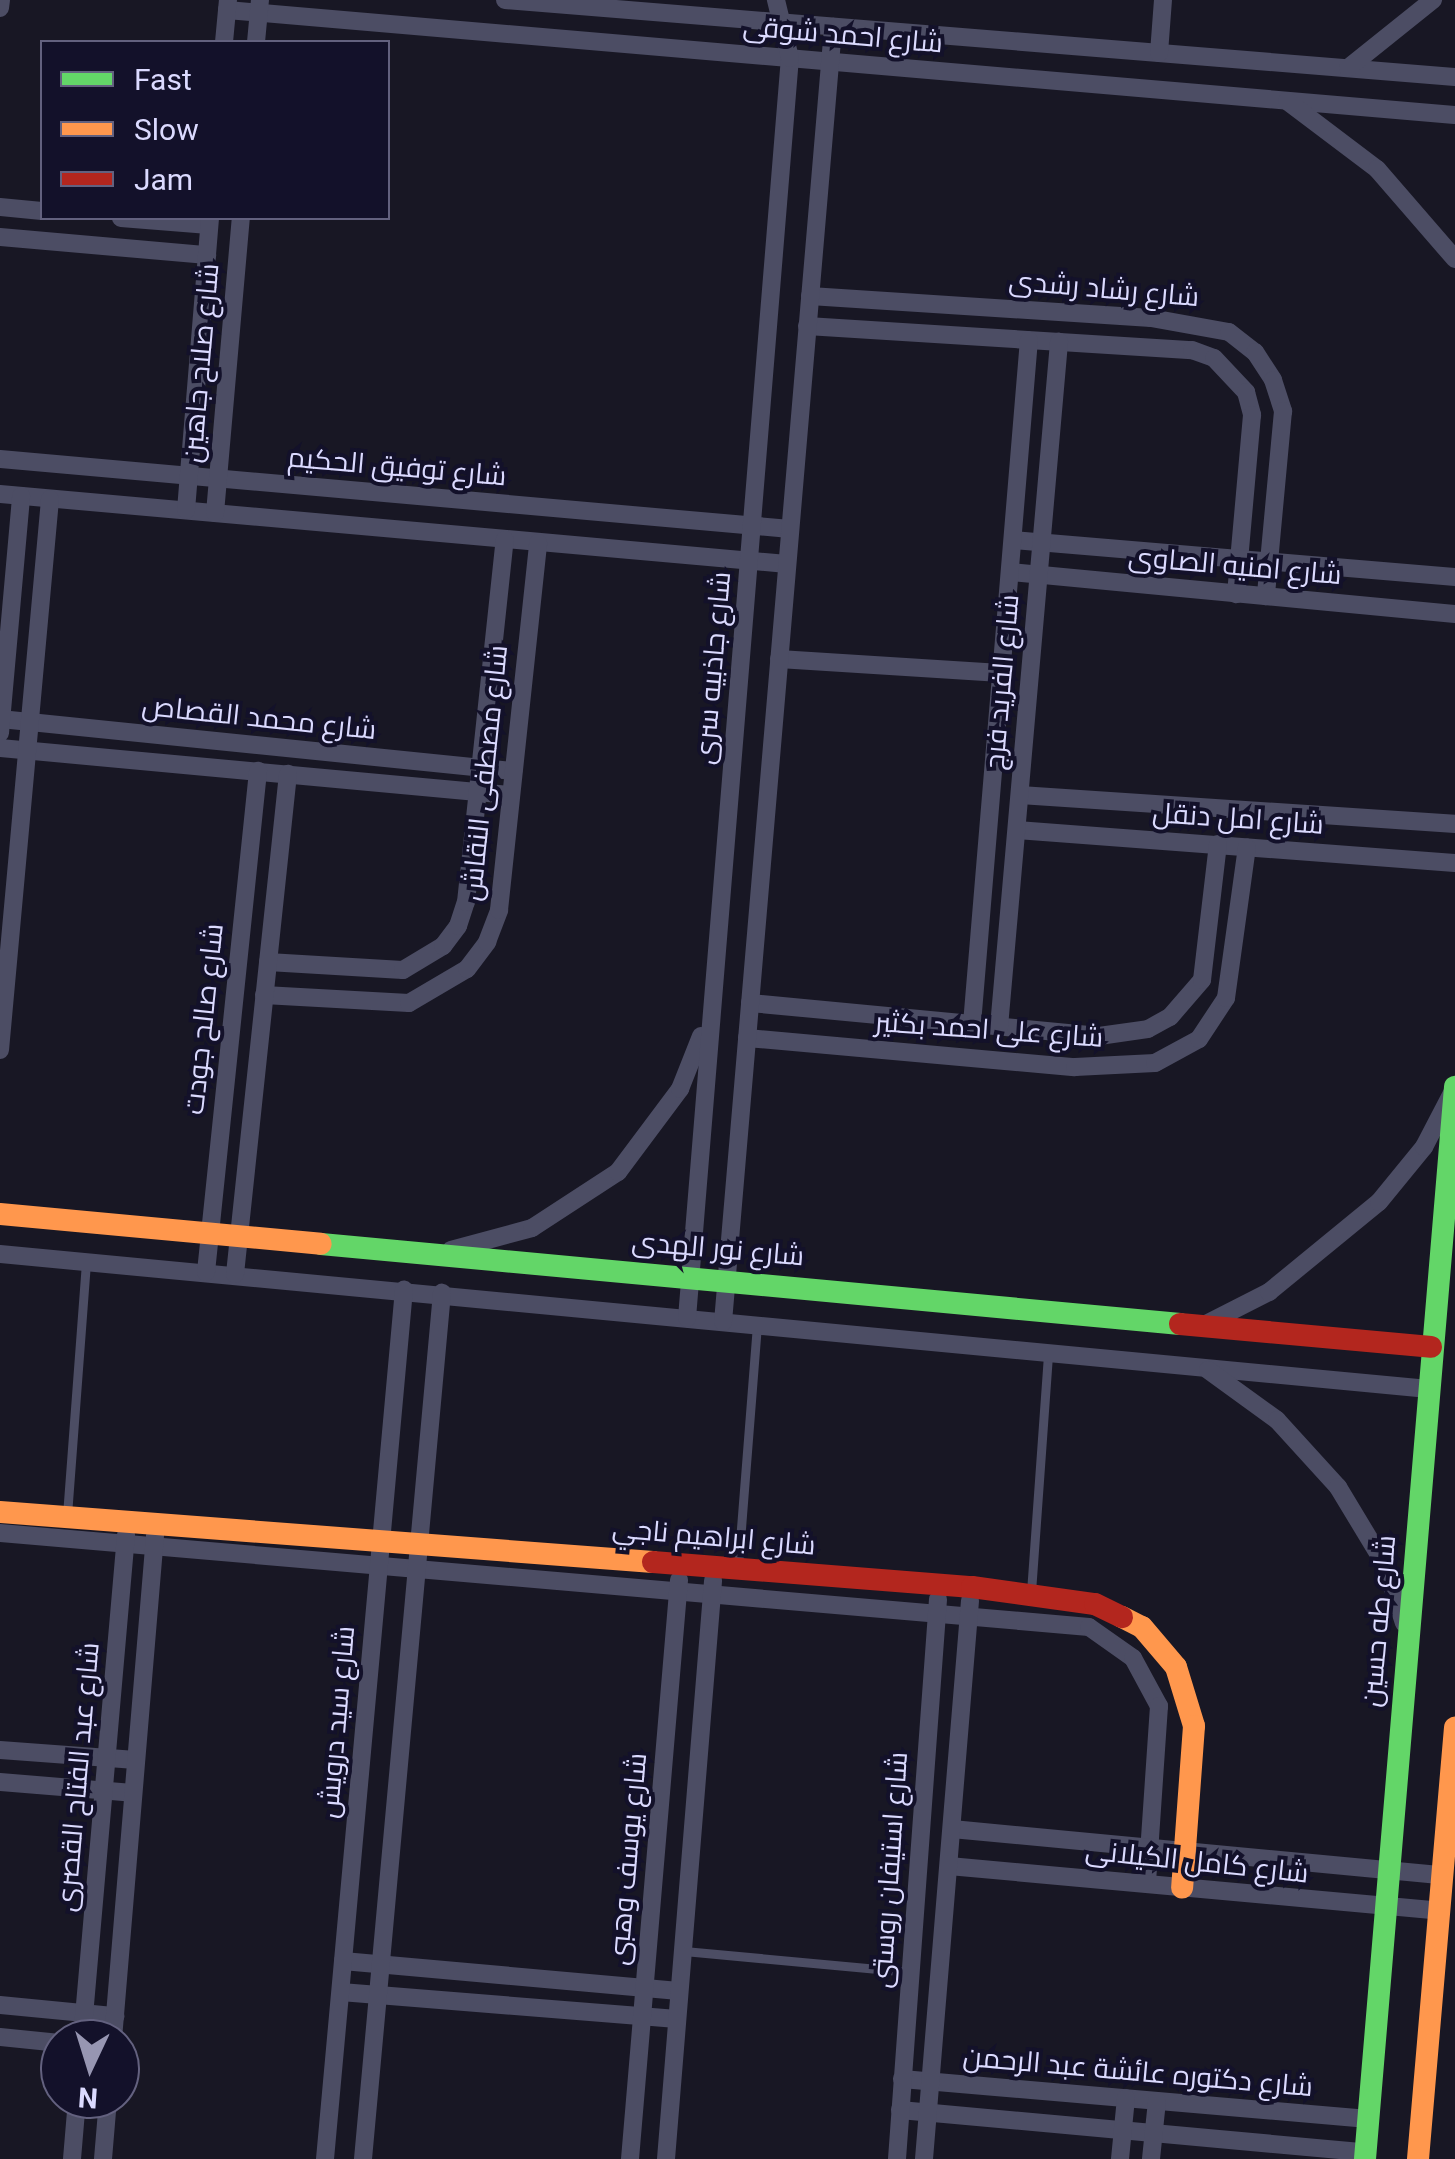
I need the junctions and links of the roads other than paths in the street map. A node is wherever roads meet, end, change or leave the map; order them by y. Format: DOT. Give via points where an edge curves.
graph roads {
  1 [pos="1,0"];
  2 [pos="505,0"];
  3 [pos="518,0"];
  4 [pos="776,0"];
  5 [pos="1163,0"];
  6 [pos="1433,0"];
  7 [pos="227,5"];
  8 [pos="259,6"];
  9 [pos="0,8"];
  10 [pos="782,23"];
  11 [pos="833,27"];
  12 [pos="224,40"];
  13 [pos="256,40"];
  14 [pos="1159,53"];
  15 [pos="790,58"];
  16 [pos="830,62"];
  17 [pos="1348,68"];
  18 [pos="1455,77"];
  19 [pos="1287,101"];
  20 [pos="1455,115"];
  21 [pos="0,207"];
  22 [pos="40,211"];
  23 [pos="181,220"];
  24 [pos="241,220"];
  25 [pos="210,221"];
  26 [pos="0,238"];
  27 [pos="207,254"];
  28 [pos="1455,259"];
  29 [pos="810,296"];
  30 [pos="1151,318"];
  31 [pos="807,326"];
  32 [pos="1029,340"];
  33 [pos="1059,342"];
  34 [pos="1148,347"];
  35 [pos="0,459"];
  36 [pos="189,476"];
  37 [pos="218,478"];
  38 [pos="0,494"];
  39 [pos="21,496"];
  40 [pos="50,499"];
  41 [pos="186,510"];
  42 [pos="215,513"];
  43 [pos="752,526"];
  44 [pos="790,529"];
  45 [pos="505,540"];
  46 [pos="1012,540"];
  47 [pos="538,542"];
  48 [pos="1042,542"];
  49 [pos="1239,558"];
  50 [pos="750,561"];
  51 [pos="1269,561"];
  52 [pos="787,564"];
  53 [pos="1010,572"];
  54 [pos="1038,575"];
  55 [pos="1455,577"];
  56 [pos="1236,594"];
  57 [pos="1266,596"];
  58 [pos="1455,614"];
  59 [pos="779,659"];
  60 [pos="1001,673"];
  61 [pos="1,719"];
  62 [pos="30,722"];
  63 [pos="0,733"];
  64 [pos="0,748"];
  65 [pos="27,750"];
  66 [pos="480,768"];
  67 [pos="258,771"];
  68 [pos="513,771"];
  69 [pos="288,774"];
  70 [pos="732,779"];
  71 [pos="768,783"];
  72 [pos="478,792"];
  73 [pos="510,795"];
  74 [pos="1020,795"];
  75 [pos="1455,824"];
  76 [pos="1016,830"];
  77 [pos="1218,844"];
  78 [pos="1247,847"];
  79 [pos="1455,863"];
  80 [pos="5,949"];
  81 [pos="423,961"];
  82 [pos="268,962"];
  83 [pos="3,986"];
  84 [pos="440,990"];
  85 [pos="711,992"];
  86 [pos="264,1003"];
  87 [pos="750,1003"];
  88 [pos="233,1009"];
  89 [pos="972,1024"];
  90 [pos="1000,1027"];
  91 [pos="1148,1029"];
  92 [pos="747,1038"];
  93 [pos="0,1050"];
  94 [pos="1155,1062"];
  95 [pos="1455,1088"];
  96 [pos="0,1214"];
  97 [pos="209,1233"];
  98 [pos="239,1236"];
  99 [pos="432,1253"];
  100 [pos="0,1254"];
  101 [pos="86,1261"];
  102 [pos="206,1272"];
  103 [pos="235,1274"];
  104 [pos="690,1277"];
  105 [pos="726,1280"];
  106 [pos="404,1290"];
  107 [pos="442,1294"];
  108 [pos="687,1318"];
  109 [pos="723,1322"];
  110 [pos="1206,1324"];
  111 [pos="757,1325"];
  112 [pos="1431,1347"];
  113 [pos="1048,1352"];
  114 [pos="1203,1367"];
  115 [pos="1429,1389"];
  116 [pos="0,1512"];
  117 [pos="67,1514"];
  118 [pos="128,1520"];
  119 [pos="156,1522"];
  120 [pos="0,1533"];
  121 [pos="381,1540"];
  122 [pos="419,1543"];
  123 [pos="126,1544"];
  124 [pos="154,1546"];
  125 [pos="379,1564"];
  126 [pos="681,1564"];
  127 [pos="417,1567"];
  128 [pos="714,1567"];
  129 [pos="738,1569"];
  130 [pos="939,1585"];
  131 [pos="972,1587"];
  132 [pos="678,1588"];
  133 [pos="712,1591"];
  134 [pos="1031,1592"];
  135 [pos="937,1610"];
  136 [pos="970,1612"];
  137 [pos="1406,1652"];
  138 [pos="1455,1728"];
  139 [pos="0,1750"];
  140 [pos="107,1758"];
  141 [pos="136,1760"];
  142 [pos="0,1782"];
  143 [pos="104,1791"];
  144 [pos="133,1793"];
  145 [pos="952,1829"];
  146 [pos="1150,1848"];
  147 [pos="1185,1851"];
  148 [pos="948,1866"];
  149 [pos="1390,1867"];
  150 [pos="1442,1875"];
  151 [pos="1147,1884"];
  152 [pos="1182,1888"];
  153 [pos="1386,1908"];
  154 [pos="1440,1911"];
  155 [pos="682,1951"];
  156 [pos="343,1961"];
  157 [pos="381,1964"];
  158 [pos="910,1972"];
  159 [pos="645,1988"];
  160 [pos="679,1991"];
  161 [pos="340,1992"];
  162 [pos="378,1994"];
  163 [pos="0,2005"];
  164 [pos="84,2013"];
  165 [pos="116,2016"];
  166 [pos="642,2017"];
  167 [pos="84,2019"];
  168 [pos="116,2019"];
  169 [pos="677,2020"];
  170 [pos="0,2037"];
  171 [pos="40,2041"];
  172 [pos="902,2079"];
  173 [pos="931,2081"];
  174 [pos="1126,2098"];
  175 [pos="1157,2101"];
  176 [pos="900,2110"];
  177 [pos="928,2113"];
  178 [pos="75,2119"];
  179 [pos="106,2119"];
  180 [pos="1368,2119"];
  181 [pos="1123,2131"];
  182 [pos="1153,2134"];
  183 [pos="1365,2156"];
  184 [pos="72,2159"];
  185 [pos="103,2159"];
  186 [pos="326,2159"];
  187 [pos="363,2159"];
  188 [pos="630,2159"];
  189 [pos="666,2159"];
  190 [pos="897,2159"];
  191 [pos="924,2159"];
  192 [pos="1120,2159"];
  193 [pos="1150,2159"];
  194 [pos="1418,2159"];
  1 -- 9 [label="street"];
  2 -- 3 [label="street, شارع احمد شوقى"];
  3 -- 10 [label="street, شارع احمد شوقى"];
  4 -- 10 [label="street, شارع جاذبيه سرى"];
  5 -- 14 [label="street"];
  6 -- 17 [label="street"];
  7 -- 8 [label="street, شارع احمد شوقى"];
  7 -- 12 [label="street"];
  8 -- 13 [label="street"];
  8 -- 15 [label="street, شارع احمد شوقى"];
  10 -- 11 [label="street, شارع احمد شوقى"];
  10 -- 15 [label="street, شارع جاذبيه سرى"];
  11 -- 14 [label="street, شارع احمد شوقى"];
  11 -- 16 [label="street"];
  14 -- 17 [label="street, شارع احمد شوقى"];
  15 -- 16 [label="street, شارع احمد شوقى"];
  15 -- 43 [label="street, شارع جاذبيه سرى"];
  16 -- 19 [label="street, شارع احمد شوقى"];
  16 -- 29 [label="street"];
  17 -- 18 [label="street, شارع احمد شوقى"];
  19 -- 20 [label="street, شارع احمد شوقى"];
  19 -- 28 [label="street" via="1376,169"];
  21 -- 22 [label="street"];
  23 -- 25 [label="street"];
  24 -- 37 [label="street, شارع صلاح جاهين"];
  25 -- 27 [label="street, شارع صلاح جاهين"];
  26 -- 27 [label="street"];
  27 -- 36 [label="street, شارع صلاح جاهين"];
  29 -- 30 [label="street, شارع رشاد رشدى"];
  29 -- 31 [label="street"];
  30 -- 34 [label="street"];
  30 -- 51 [label="street, شارع رشاد رشدى" via="1229,332 1255,352 1273,380 1282,426"];
  31 -- 32 [label="street, شارع رشاد رشدى"];
  31 -- 44 [label="street"];
  32 -- 33 [label="street, شارع رشاد رشدى"];
  32 -- 46 [label="street, شارع الفريد فرج"];
  33 -- 34 [label="street, شارع رشاد رشدى"];
  33 -- 48 [label="street, شارع الفريد فرج"];
  34 -- 49 [label="street, شارع رشاد رشدى" via="1214,358 1246,392 1252,427"];
  35 -- 36 [label="street, شارع توفيق الحكيم"];
  36 -- 37 [label="street, شارع توفيق الحكيم"];
  36 -- 41 [label="street, شارع صلاح جاهين"];
  37 -- 42 [label="street, شارع صلاح جاهين"];
  37 -- 43 [label="street, شارع توفيق الحكيم"];
  38 -- 39 [label="street"];
  39 -- 40 [label="street"];
  39 -- 61 [label="street"];
  40 -- 41 [label="street"];
  40 -- 62 [label="street"];
  41 -- 42 [label="street"];
  42 -- 45 [label="street"];
  43 -- 44 [label="street, شارع توفيق الحكيم"];
  43 -- 50 [label="street, شارع جاذبيه سرى"];
  44 -- 52 [label="street"];
  45 -- 47 [label="street"];
  45 -- 66 [label="street, شارع مصطفى النقاش"];
  46 -- 48 [label="street, شارع امنيه الصاوى"];
  46 -- 53 [label="street, شارع الفريد فرج"];
  47 -- 50 [label="street"];
  47 -- 68 [label="street, شارع مصطفى النقاش"];
  48 -- 49 [label="street, شارع امنيه الصاوى"];
  48 -- 54 [label="street, شارع الفريد فرج"];
  49 -- 51 [label="street, شارع امنيه الصاوى"];
  49 -- 56 [label="street, شارع رشاد رشدى"];
  50 -- 52 [label="street"];
  50 -- 70 [label="street, شارع جاذبيه سرى"];
  51 -- 55 [label="street, شارع امنيه الصاوى"];
  51 -- 57 [label="street, شارع رشاد رشدى"];
  52 -- 59 [label="street"];
  53 -- 54 [label="street, شارع امنيه الصاوى"];
  53 -- 60 [label="street, شارع الفريد فرج"];
  54 -- 56 [label="street, شارع امنيه الصاوى"];
  54 -- 74 [label="street, شارع الفريد فرج"];
  56 -- 57 [label="street, شارع امنيه الصاوى"];
  57 -- 58 [label="street, شارع امنيه الصاوى"];
  59 -- 60 [label="street"];
  59 -- 71 [label="street"];
  60 -- 89 [label="street, شارع الفريد فرج"];
  61 -- 62 [label="street, شارع محمد القصاص"];
  61 -- 63 [label="street"];
  62 -- 65 [label="street"];
  62 -- 66 [label="street, شارع محمد القصاص"];
  64 -- 65 [label="street, شارع محمد القصاص"];
  65 -- 67 [label="street, شارع محمد القصاص"];
  65 -- 80 [label="street"];
  66 -- 68 [label="street, شارع محمد القصاص"];
  66 -- 72 [label="street, شارع مصطفى النقاش"];
  67 -- 69 [label="street, شارع محمد القصاص"];
  67 -- 88 [label="street, شارع صالح جودت"];
  68 -- 73 [label="street, شارع مصطفى النقاش"];
  69 -- 72 [label="street, شارع محمد القصاص"];
  69 -- 82 [label="street, شارع صالح جودت"];
  70 -- 71 [label="street"];
  70 -- 85 [label="street, شارع جاذبيه سرى"];
  71 -- 87 [label="street"];
  72 -- 73 [label="street, شارع محمد القصاص"];
  72 -- 81 [label="street, شارع مصطفى النقاش" via="466,902 443,946"];
  73 -- 84 [label="street, شارع مصطفى النقاش" via="499,910 467,969"];
  74 -- 75 [label="street, شارع امل دنقل"];
  74 -- 76 [label="street, شارع الفريد فرج"];
  76 -- 77 [label="street, شارع امل دنقل"];
  76 -- 90 [label="street, شارع الفريد فرج"];
  77 -- 78 [label="street, شارع امل دنقل"];
  77 -- 91 [label="street" via="1202,980 1170,1017"];
  78 -- 79 [label="street, شارع امل دنقل"];
  78 -- 94 [label="street, شارع على احمد بكثير" via="1226,998 1198,1039"];
  80 -- 83 [label="street"];
  81 -- 82 [label="street" via="403,970"];
  81 -- 84 [label="street"];
  82 -- 86 [label="street, شارع صالح جودت"];
  83 -- 93 [label="street"];
  84 -- 86 [label="street" via="408,1003"];
  85 -- 99 [label="street" via="680,1090 618,1172 532,1228"];
  85 -- 104 [label="street, شارع جاذبيه سرى"];
  86 -- 88 [label="street"];
  86 -- 98 [label="street, شارع صالح جودت"];
  87 -- 89 [label="street, شارع على احمد بكثير"];
  87 -- 92 [label="street"];
  88 -- 97 [label="street, شارع صالح جودت"];
  89 -- 90 [label="street, شارع على احمد بكثير"];
  90 -- 91 [label="street, شارع على احمد بكثير" via="1099,1036"];
  91 -- 94 [label="street"];
  92 -- 94 [label="street, شارع على احمد بكثير" via="1075,1067"];
  92 -- 105 [label="street"];
  95 -- 110 [label="street" via="1424,1147 1379,1202 1269,1292"];
  95 -- 112 [label="street, شارع طه حسين"];
  96 -- 97 [label="street, شارع نور الهدى"];
  97 -- 98 [label="street, شارع نور الهدى"];
  97 -- 102 [label="street, شارع صالح جودت"];
  98 -- 99 [label="street, شارع نور الهدى"];
  98 -- 103 [label="street, شارع صالح جودت"];
  99 -- 104 [label="street, شارع نور الهدى"];
  100 -- 101 [label="street"];
  101 -- 102 [label="street"];
  101 -- 117 [label="lane"];
  102 -- 103 [label="street"];
  103 -- 106 [label="street"];
  104 -- 105 [label="street, شارع نور الهدى"];
  104 -- 108 [label="street, شارع جاذبيه سرى"];
  105 -- 109 [label="street"];
  105 -- 110 [label="street, شارع نور الهدى"];
  106 -- 107 [label="street"];
  106 -- 121 [label="street, شارع سيد درويش"];
  107 -- 108 [label="street"];
  107 -- 122 [label="street"];
  108 -- 109 [label="street"];
  109 -- 111 [label="street"];
  110 -- 112 [label="street, شارع نور الهدى"];
  111 -- 113 [label="street"];
  111 -- 129 [label="lane"];
  112 -- 115 [label="street, شارع طه حسين"];
  113 -- 114 [label="street"];
  113 -- 134 [label="lane"];
  114 -- 115 [label="street"];
  114 -- 137 [label="street" via="1277,1420 1338,1487 1385,1566 1402,1608"];
  115 -- 137 [label="street, شارع طه حسين"];
  116 -- 117 [label="street, شارع ابراهيم ناجي"];
  117 -- 118 [label="street, شارع ابراهيم ناجي"];
  118 -- 119 [label="street, شارع ابراهيم ناجي"];
  118 -- 123 [label="street, شارع عبد الفتاح القصرى"];
  119 -- 121 [label="street, شارع ابراهيم ناجي"];
  119 -- 124 [label="street, شارع عبد الفتاح القصرى"];
  120 -- 123 [label="street, شارع ابراهيم ناجي"];
  121 -- 122 [label="street, شارع ابراهيم ناجي"];
  121 -- 125 [label="street, شارع سيد درويش"];
  122 -- 126 [label="street, شارع ابراهيم ناجي"];
  122 -- 127 [label="street"];
  123 -- 124 [label="street, شارع ابراهيم ناجي"];
  123 -- 140 [label="street, شارع عبد الفتاح القصرى"];
  124 -- 125 [label="street, شارع ابراهيم ناجي"];
  124 -- 141 [label="street, شارع عبد الفتاح القصرى"];
  125 -- 127 [label="street, شارع ابراهيم ناجي"];
  125 -- 156 [label="street, شارع سيد درويش"];
  126 -- 128 [label="street, شارع ابراهيم ناجي"];
  126 -- 132 [label="street, شارع يوسف وهبى"];
  127 -- 132 [label="street, شارع ابراهيم ناجي"];
  127 -- 157 [label="street"];
  128 -- 129 [label="street, شارع ابراهيم ناجي"];
  128 -- 133 [label="street"];
  129 -- 130 [label="street, شارع ابراهيم ناجي"];
  130 -- 131 [label="street, شارع ابراهيم ناجي"];
  130 -- 135 [label="street, شارع استيفان روستى"];
  131 -- 134 [label="street, شارع ابراهيم ناجي"];
  131 -- 136 [label="street, شارع استيفان روستى"];
  132 -- 133 [label="street, شارع ابراهيم ناجي"];
  132 -- 159 [label="street, شارع يوسف وهبى"];
  133 -- 135 [label="street, شارع ابراهيم ناجي"];
  133 -- 155 [label="street"];
  134 -- 147 [label="street, شارع ابراهيم ناجي" via="1068,1596 1119,1614 1142,1628 1176,1667 1194,1726"];
  135 -- 136 [label="street, شارع ابراهيم ناجي"];
  135 -- 158 [label="street, شارع استيفان روستى"];
  136 -- 145 [label="street, شارع استيفان روستى"];
  136 -- 146 [label="street, شارع ابراهيم ناجي" via="1088,1626 1133,1658 1158,1706"];
  137 -- 149 [label="street, شارع طه حسين"];
  138 -- 150 [label="street"];
  139 -- 140 [label="street"];
  140 -- 141 [label="street"];
  140 -- 143 [label="street, شارع عبد الفتاح القصرى"];
  141 -- 144 [label="street, شارع عبد الفتاح القصرى"];
  142 -- 143 [label="street"];
  143 -- 144 [label="street"];
  143 -- 164 [label="street, شارع عبد الفتاح القصرى"];
  144 -- 165 [label="street, شارع عبد الفتاح القصرى"];
  145 -- 146 [label="street, شارع كامل الكيلانى"];
  145 -- 148 [label="street, شارع استيفان روستى"];
  146 -- 147 [label="street, شارع كامل الكيلانى"];
  146 -- 151 [label="street, شارع ابراهيم ناجي"];
  147 -- 149 [label="street, شارع كامل الكيلانى"];
  147 -- 152 [label="street, شارع ابراهيم ناجي"];
  148 -- 151 [label="street, شارع كامل الكيلانى"];
  148 -- 173 [label="street, شارع استيفان روستى"];
  149 -- 150 [label="street, شارع كامل الكيلانى"];
  149 -- 153 [label="street, شارع طه حسين"];
  150 -- 154 [label="street"];
  151 -- 152 [label="street, شارع كامل الكيلانى"];
  152 -- 153 [label="street, شارع كامل الكيلانى"];
  153 -- 154 [label="street, شارع كامل الكيلانى"];
  153 -- 180 [label="street, شارع طه حسين"];
  154 -- 194 [label="street"];
  155 -- 158 [label="lane"];
  155 -- 160 [label="street"];
  156 -- 157 [label="street"];
  156 -- 161 [label="street, شارع سيد درويش"];
  157 -- 159 [label="street"];
  157 -- 162 [label="street"];
  158 -- 172 [label="street, شارع استيفان روستى"];
  159 -- 160 [label="street"];
  159 -- 166 [label="street, شارع يوسف وهبى"];
  160 -- 169 [label="street"];
  161 -- 162 [label="street"];
  161 -- 186 [label="street, شارع سيد درويش"];
  162 -- 166 [label="street"];
  162 -- 187 [label="street"];
  163 -- 164 [label="street"];
  164 -- 165 [label="street"];
  164 -- 167 [label="street, شارع عبد الفتاح القصرى"];
  165 -- 168 [label="street, شارع عبد الفتاح القصرى"];
  166 -- 169 [label="street"];
  166 -- 188 [label="street, شارع يوسف وهبى"];
  169 -- 189 [label="street"];
  170 -- 171 [label="street"];
  172 -- 173 [label="street, شارع دكتوره عائشة عبد الرحمن"];
  172 -- 176 [label="street, شارع استيفان روستى"];
  173 -- 174 [label="street, شارع دكتوره عائشة عبد الرحمن"];
  173 -- 177 [label="street, شارع استيفان روستى"];
  174 -- 175 [label="street, شارع دكتوره عائشة عبد الرحمن"];
  174 -- 181 [label="street"];
  175 -- 180 [label="street, شارع دكتوره عائشة عبد الرحمن"];
  175 -- 182 [label="street"];
  176 -- 177 [label="street"];
  176 -- 190 [label="street, شارع استيفان روستى"];
  177 -- 181 [label="street"];
  177 -- 191 [label="street, شارع استيفان روستى"];
  178 -- 184 [label="street"];
  179 -- 185 [label="street"];
  180 -- 183 [label="street, شارع طه حسين"];
  181 -- 182 [label="street"];
  181 -- 192 [label="street"];
  182 -- 183 [label="street"];
  182 -- 193 [label="street"];
}
